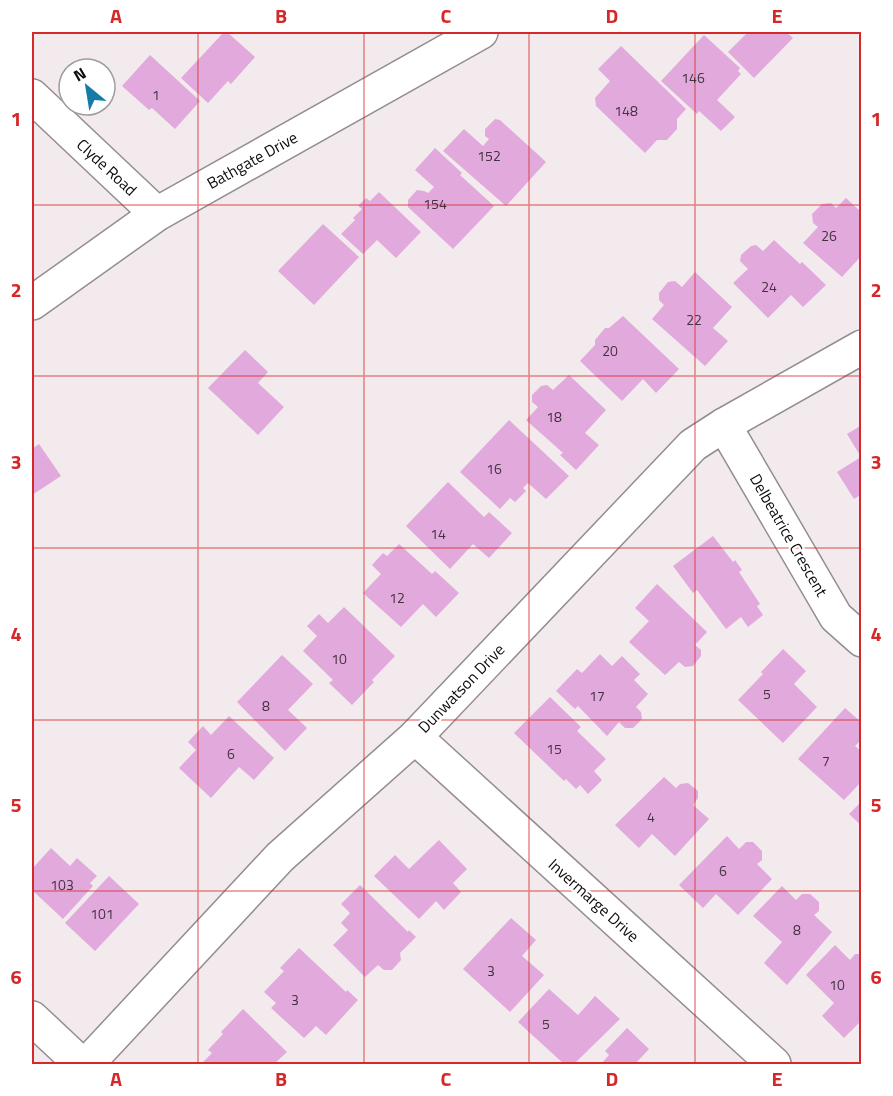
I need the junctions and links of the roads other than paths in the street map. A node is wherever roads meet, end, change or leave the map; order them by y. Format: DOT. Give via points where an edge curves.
graph roads {
  1 [pos="481,32"];
  2 [pos="32,96"];
  3 [pos="157,214"];
  4 [pos="32,303"];
  5 [pos="861,347"];
  6 [pos="724,425"];
  7 [pos="861,640"];
  8 [pos="415,737"];
  9 [pos="32,1018"];
  10 [pos="81,1065"];
  11 [pos="87,1065"];
  12 [pos="774,1065"];
  1 -- 3 [label="street, Bathgate Drive"];
  2 -- 3 [label="street, Clyde Road"];
  3 -- 4 [label="street, Bathgate Drive"];
  5 -- 6 [label="street, Dunwatson Drive"];
  6 -- 7 [label="street, Delbeatrice Crescent" via="836,617"];
  6 -- 8 [label="street, Dunwatson Drive" via="693,445"];
  8 -- 11 [label="street, Dunwatson Drive" via="280,857"];
  8 -- 12 [label="street, Invermarge Drive"];
  9 -- 10 [label="street"];
}
